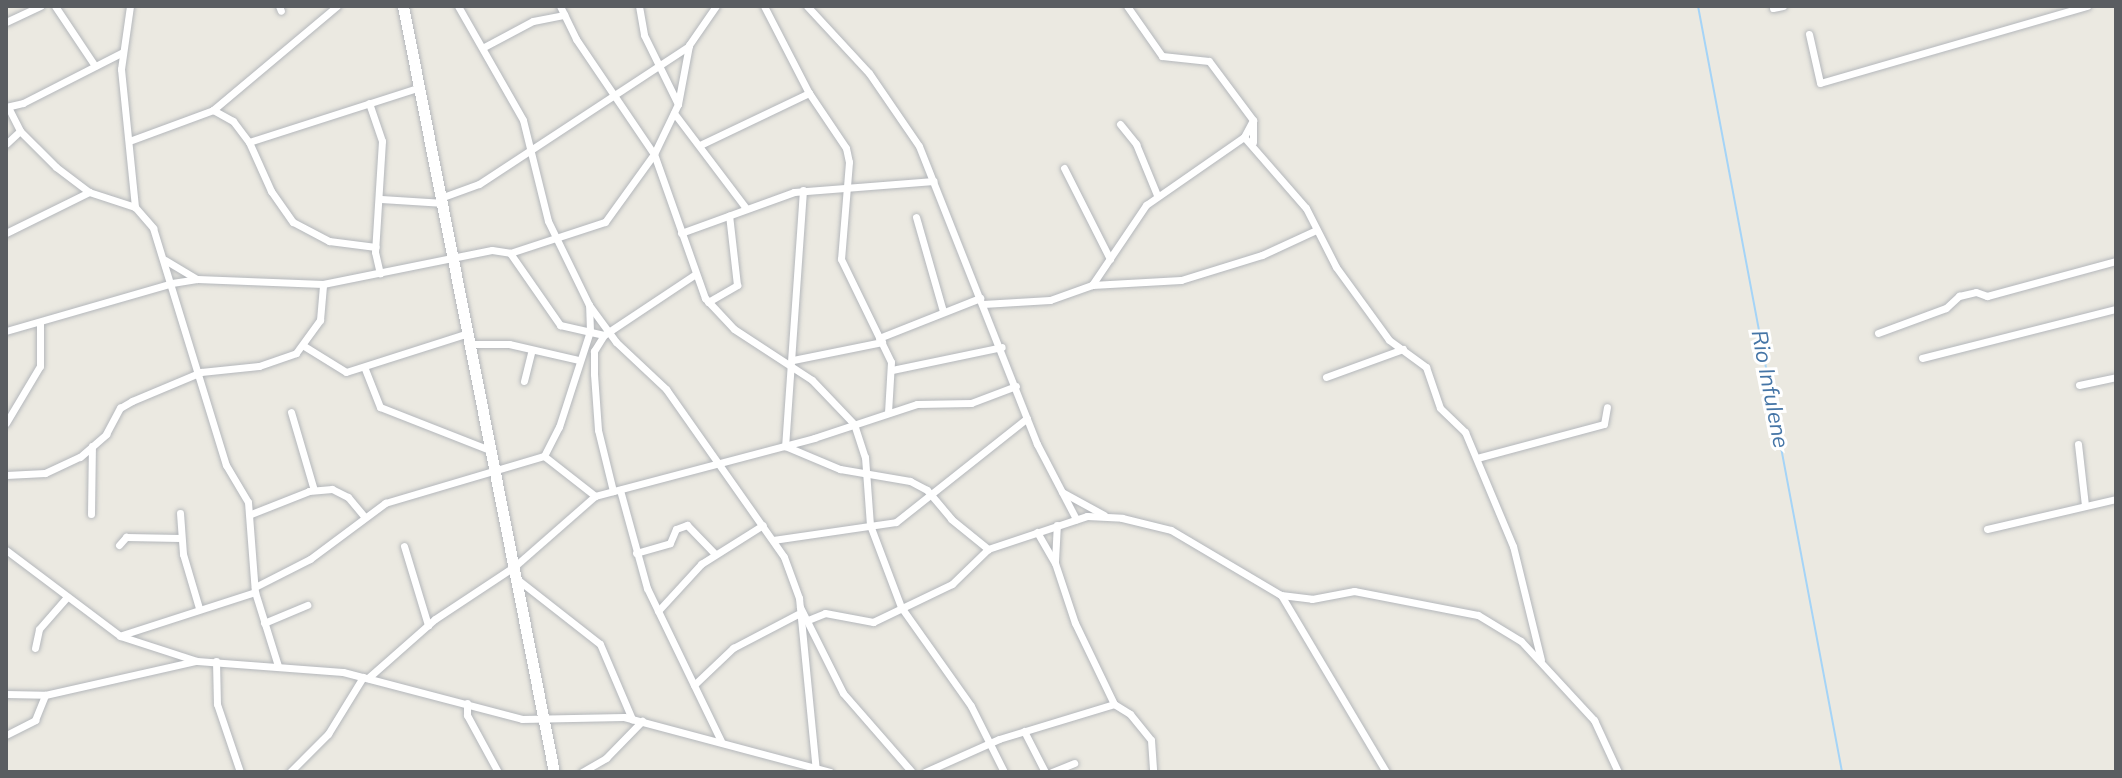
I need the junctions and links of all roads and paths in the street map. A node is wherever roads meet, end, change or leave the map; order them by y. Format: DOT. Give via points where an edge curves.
graph roads {
  1 [pos="41,6"];
  2 [pos="55,6"];
  3 [pos="130,6"];
  4 [pos="337,6"];
  5 [pos="403,6"];
  6 [pos="458,6"];
  7 [pos="560,6"];
  8 [pos="639,6"];
  9 [pos="716,6"];
  10 [pos="764,6"];
  11 [pos="807,6"];
  12 [pos="1127,6"];
  13 [pos="1783,6"];
  14 [pos="2087,6"];
  15 [pos="1773,8"];
  16 [pos="564,15"];
  17 [pos="6,22"];
  18 [pos="1809,34"];
  19 [pos="689,45"];
  20 [pos="484,47"];
  21 [pos="123,51"];
  22 [pos="95,66"];
  23 [pos="657,66"];
  24 [pos="420,87"];
  25 [pos="809,93"];
  26 [pos="614,96"];
  27 [pos="369,103"];
  28 [pos="678,104"];
  29 [pos="7,107"];
  30 [pos="213,110"];
  31 [pos="674,113"];
  32 [pos="1253,120"];
  33 [pos="1120,124"];
  34 [pos="20,131"];
  35 [pos="1244,137"];
  36 [pos="132,140"];
  37 [pos="249,142"];
  38 [pos="1253,142"];
  39 [pos="6,144"];
  40 [pos="700,145"];
  41 [pos="532,148"];
  42 [pos="654,154"];
  43 [pos="1064,168"];
  44 [pos="934,181"];
  45 [pos="847,187"];
  46 [pos="803,190"];
  47 [pos="89,192"];
  48 [pos="1157,195"];
  49 [pos="381,199"];
  50 [pos="444,200"];
  51 [pos="135,207"];
  52 [pos="745,207"];
  53 [pos="729,215"];
  54 [pos="916,217"];
  55 [pos="1316,230"];
  56 [pos="6,233"];
  57 [pos="681,233"];
  58 [pos="556,240"];
  59 [pos="376,247"];
  60 [pos="510,253"];
  61 [pos="1110,259"];
  62 [pos="165,260"];
  63 [pos="454,260"];
  64 [pos="2116,261"];
  65 [pos="380,273"];
  66 [pos="694,275"];
  67 [pos="197,279"];
  68 [pos="172,283"];
  69 [pos="323,284"];
  70 [pos="1092,285"];
  71 [pos="982,301"];
  72 [pos="708,302"];
  73 [pos="589,305"];
  74 [pos="2116,309"];
  75 [pos="943,311"];
  76 [pos="40,322"];
  77 [pos="6,331"];
  78 [pos="590,331"];
  79 [pos="1878,333"];
  80 [pos="607,335"];
  81 [pos="470,338"];
  82 [pos="881,340"];
  83 [pos="304,346"];
  84 [pos="1002,347"];
  85 [pos="1403,349"];
  86 [pos="532,350"];
  87 [pos="1922,358"];
  88 [pos="579,360"];
  89 [pos="792,363"];
  90 [pos="365,369"];
  91 [pos="892,370"];
  92 [pos="201,372"];
  93 [pos="1326,377"];
  94 [pos="2116,377"];
  95 [pos="524,381"];
  96 [pos="2079,385"];
  97 [pos="1016,386"];
  98 [pos="1607,407"];
  99 [pos="291,412"];
  100 [pos="888,412"];
  101 [pos="1027,418"];
  102 [pos="6,423"];
  103 [pos="854,424"];
  104 [pos="2078,444"];
  105 [pos="92,446"];
  106 [pos="785,446"];
  107 [pos="487,449"];
  108 [pos="544,456"];
  109 [pos="1477,458"];
  110 [pos="714,461"];
  111 [pos="493,471"];
  112 [pos="6,475"];
  113 [pos="866,475"];
  114 [pos="314,490"];
  115 [pos="616,490"];
  116 [pos="1060,491"];
  117 [pos="595,496"];
  118 [pos="934,497"];
  119 [pos="2116,499"];
  120 [pos="2085,505"];
  121 [pos="180,513"];
  122 [pos="91,514"];
  123 [pos="251,514"];
  124 [pos="364,516"];
  125 [pos="1104,516"];
  126 [pos="1076,519"];
  127 [pos="763,525"];
  128 [pos="870,525"];
  129 [pos="1057,525"];
  130 [pos="1987,529"];
  131 [pos="1037,532"];
  132 [pos="180,538"];
  133 [pos="773,540"];
  134 [pos="119,545"];
  135 [pos="404,546"];
  136 [pos="988,549"];
  137 [pos="6,550"];
  138 [pos="636,553"];
  139 [pos="714,553"];
  140 [pos="15,557"];
  141 [pos="1055,563"];
  142 [pos="6,565"];
  143 [pos="516,572"];
  144 [pos="255,590"];
  145 [pos="1281,595"];
  146 [pos="67,597"];
  147 [pos="307,605"];
  148 [pos="901,607"];
  149 [pos="199,608"];
  150 [pos="799,610"];
  151 [pos="658,611"];
  152 [pos="808,620"];
  153 [pos="264,623"];
  154 [pos="428,625"];
  155 [pos="120,636"];
  156 [pos="35,648"];
  157 [pos="197,661"];
  158 [pos="216,661"];
  159 [pos="1541,661"];
  160 [pos="278,666"];
  161 [pos="365,677"];
  162 [pos="694,685"];
  163 [pos="6,694"];
  164 [pos="45,695"];
  165 [pos="467,703"];
  166 [pos="1114,704"];
  167 [pos="540,718"];
  168 [pos="632,719"];
  169 [pos="642,721"];
  170 [pos="1024,731"];
  171 [pos="6,735"];
  172 [pos="721,741"];
  173 [pos="988,743"];
  174 [pos="1074,763"];
  175 [pos="815,769"];
  176 [pos="240,772"];
  177 [pos="290,772"];
  178 [pos="498,772"];
  179 [pos="554,772"];
  180 [pos="582,772"];
  181 [pos="830,772"];
  182 [pos="912,772"];
  183 [pos="925,772"];
  184 [pos="1004,772"];
  185 [pos="1045,772"];
  186 [pos="1052,772"];
  187 [pos="1153,772"];
  188 [pos="1386,772"];
  189 [pos="1618,772"];
  1 -- 17 [label="street"];
  2 -- 22 [label="street"];
  3 -- 21 [label="street"];
  4 -- 30 [label="street"];
  5 -- 24 [label="street"];
  6 -- 20 [label="street"];
  7 -- 16 [label="street"];
  8 -- 23 [label="street"];
  9 -- 19 [label="street"];
  10 -- 25 [label="street"];
  11 -- 44 [label="street" via="869,73 912,135"];
  12 -- 32 [label="street" via="1162,56 1209,61"];
  13 -- 15 [label="street"];
  14 -- 18 [label="street" via="1820,83"];
  16 -- 20 [label="street" via="533,21"];
  16 -- 26 [label="street"];
  19 -- 23 [label="street"];
  19 -- 28 [label="street"];
  20 -- 41 [label="street"];
  21 -- 22 [label="street"];
  21 -- 36 [label="street"];
  22 -- 29 [label="street"];
  23 -- 26 [label="street"];
  23 -- 28 [label="street"];
  24 -- 27 [label="street"];
  24 -- 50 [label="street"];
  25 -- 40 [label="street"];
  25 -- 45 [label="street" via="846,148"];
  26 -- 41 [label="street"];
  26 -- 42 [label="street"];
  27 -- 37 [label="street"];
  27 -- 49 [label="street" via="382,141"];
  28 -- 31 [label="street"];
  29 -- 34 [label="street"];
  30 -- 36 [label="street"];
  30 -- 37 [label="street" via="233,121"];
  31 -- 40 [label="street"];
  31 -- 42 [label="street"];
  32 -- 35 [label="street"];
  32 -- 38 [label="street"];
  33 -- 48 [label="street" via="1136,144"];
  34 -- 39 [label="street"];
  34 -- 47 [label="street"];
  35 -- 38 [label="street"];
  35 -- 48 [label="street"];
  36 -- 51 [label="street"];
  37 -- 59 [label="street" via="271,191 293,222 329,241"];
  38 -- 55 [label="street" via="1260,159 1306,208"];
  40 -- 52 [label="street"];
  41 -- 50 [label="street" via="479,184"];
  41 -- 58 [label="street" via="542,204"];
  42 -- 57 [label="street"];
  42 -- 58 [label="street" via="611,220"];
  43 -- 61 [label="street"];
  44 -- 45 [label="street"];
  44 -- 71 [label="street"];
  45 -- 46 [label="street"];
  45 -- 82 [label="street" via="841,259"];
  46 -- 52 [label="street"];
  46 -- 89 [label="street"];
  47 -- 51 [label="street"];
  47 -- 56 [label="street"];
  48 -- 61 [label="street"];
  49 -- 50 [label="street"];
  49 -- 59 [label="street"];
  50 -- 63 [label="street"];
  51 -- 62 [label="street" via="149,220"];
  52 -- 53 [label="street"];
  53 -- 57 [label="street"];
  53 -- 72 [label="street" via="737,285"];
  54 -- 75 [label="street"];
  55 -- 70 [label="street" via="1262,255 1181,280"];
  55 -- 85 [label="street" via="1389,340"];
  57 -- 66 [label="street"];
  58 -- 60 [label="street"];
  58 -- 73 [label="street"];
  59 -- 65 [label="street"];
  60 -- 63 [label="street" via="492,250"];
  60 -- 78 [label="street" via="560,325"];
  61 -- 70 [label="street"];
  62 -- 67 [label="street"];
  62 -- 68 [label="street"];
  63 -- 65 [label="street"];
  63 -- 81 [label="street"];
  64 -- 79 [label="street" via="1987,296 1959,296 1946,308"];
  65 -- 69 [label="street"];
  66 -- 72 [label="street"];
  66 -- 80 [label="street"];
  67 -- 68 [label="street"];
  67 -- 69 [label="street"];
  68 -- 76 [label="street"];
  68 -- 92 [label="street"];
  69 -- 83 [label="street" via="320,320"];
  70 -- 71 [label="street" via="1050,300"];
  71 -- 75 [label="street"];
  71 -- 84 [label="street"];
  72 -- 89 [label="street" via="734,329"];
  73 -- 78 [label="street"];
  73 -- 80 [label="street"];
  74 -- 87 [label="street"];
  75 -- 82 [label="street"];
  76 -- 77 [label="street"];
  76 -- 102 [label="street" via="40,366"];
  78 -- 80 [label="street"];
  78 -- 88 [label="street"];
  80 -- 110 [label="street" via="666,389"];
  80 -- 115 [label="street" via="593,364 598,430"];
  81 -- 86 [label="street"];
  81 -- 90 [label="street"];
  81 -- 107 [label="street"];
  82 -- 89 [label="street"];
  82 -- 91 [label="street"];
  83 -- 90 [label="street" via="340,371"];
  83 -- 92 [label="street" via="267,364"];
  84 -- 91 [label="street"];
  84 -- 97 [label="street"];
  85 -- 93 [label="street"];
  85 -- 109 [label="street" via="1426,367 1440,408 1461,426"];
  86 -- 88 [label="street"];
  86 -- 95 [label="street"];
  88 -- 108 [label="street" via="559,427"];
  89 -- 103 [label="street"];
  89 -- 106 [label="street"];
  90 -- 107 [label="street" via="380,407"];
  91 -- 100 [label="street"];
  92 -- 105 [label="street" via="124,404"];
  92 -- 123 [label="street" via="226,465"];
  94 -- 96 [label="street"];
  97 -- 100 [label="street" via="971,403 922,403"];
  97 -- 101 [label="street"];
  98 -- 109 [label="street" via="1604,424"];
  99 -- 114 [label="street"];
  100 -- 103 [label="street"];
  101 -- 116 [label="street"];
  101 -- 118 [label="street"];
  103 -- 106 [label="street"];
  103 -- 113 [label="street"];
  104 -- 120 [label="street"];
  105 -- 112 [label="street" via="54,470"];
  105 -- 122 [label="street"];
  106 -- 110 [label="street"];
  106 -- 113 [label="street"];
  107 -- 111 [label="street"];
  108 -- 111 [label="street"];
  108 -- 117 [label="street"];
  109 -- 159 [label="street" via="1513,546"];
  110 -- 115 [label="street"];
  110 -- 127 [label="street"];
  111 -- 124 [label="street" via="385,503"];
  111 -- 143 [label="street"];
  113 -- 118 [label="street" via="910,481"];
  113 -- 128 [label="street"];
  114 -- 123 [label="street"];
  114 -- 124 [label="street" via="339,490"];
  115 -- 117 [label="street"];
  115 -- 138 [label="street"];
  116 -- 125 [label="street"];
  116 -- 126 [label="street"];
  117 -- 143 [label="street"];
  118 -- 128 [label="street" via="896,522"];
  118 -- 136 [label="street" via="951,519"];
  119 -- 120 [label="street"];
  120 -- 130 [label="street"];
  121 -- 132 [label="street"];
  123 -- 144 [label="street"];
  124 -- 144 [label="street" via="310,559"];
  125 -- 126 [label="street"];
  125 -- 145 [label="street" via="1171,530"];
  126 -- 129 [label="street"];
  127 -- 133 [label="street"];
  127 -- 139 [label="street"];
  128 -- 133 [label="street"];
  128 -- 148 [label="street"];
  129 -- 131 [label="street"];
  129 -- 141 [label="street"];
  131 -- 136 [label="street"];
  131 -- 141 [label="street"];
  132 -- 134 [label="street" via="126,537"];
  132 -- 149 [label="street"];
  133 -- 150 [label="street"];
  135 -- 154 [label="street"];
  136 -- 148 [label="street" via="958,581"];
  137 -- 140 [label="street"];
  138 -- 139 [label="street" via="670,543 676,529 687,525"];
  138 -- 151 [label="street"];
  139 -- 151 [label="street"];
  140 -- 142 [label="street"];
  140 -- 146 [label="street"];
  141 -- 166 [label="street" via="1075,623"];
  143 -- 154 [label="street"];
  143 -- 167 [label="street"];
  143 -- 168 [label="street" via="600,644"];
  144 -- 149 [label="street"];
  144 -- 153 [label="street"];
  145 -- 159 [label="street" via="1312,599 1347,590 1465,610 1511,632"];
  145 -- 188 [label="street"];
  146 -- 155 [label="street"];
  146 -- 156 [label="street" via="39,629"];
  147 -- 153 [label="street"];
  148 -- 152 [label="street" via="873,622 825,613"];
  148 -- 173 [label="street" via="971,706"];
  149 -- 155 [label="street" via="174,622"];
  150 -- 152 [label="street"];
  150 -- 162 [label="street" via="733,648"];
  150 -- 175 [label="street"];
  151 -- 162 [label="street"];
  152 -- 182 [label="street" via="843,693"];
  153 -- 160 [label="street"];
  154 -- 161 [label="street"];
  155 -- 157 [label="street"];
  157 -- 158 [label="street"];
  157 -- 164 [label="street"];
  158 -- 160 [label="street"];
  158 -- 176 [label="street" via="217,704"];
  159 -- 189 [label="street" via="1598,726"];
  160 -- 161 [label="street"];
  161 -- 165 [label="street"];
  161 -- 177 [label="street" via="328,734"];
  162 -- 172 [label="street"];
  163 -- 164 [label="street"];
  164 -- 171 [label="street" via="35,720"];
  165 -- 167 [label="street" via="496,714"];
  165 -- 178 [label="street" via="467,715"];
  166 -- 170 [label="street"];
  166 -- 187 [label="street" via="1151,740"];
  167 -- 168 [label="street"];
  167 -- 179 [label="street"];
  168 -- 169 [label="street"];
  169 -- 172 [label="street"];
  169 -- 180 [label="street" via="606,758"];
  170 -- 173 [label="street"];
  170 -- 185 [label="street"];
  172 -- 175 [label="street"];
  173 -- 183 [label="street"];
  173 -- 184 [label="street"];
  174 -- 186 [label="street"];
  175 -- 181 [label="street"];
}
